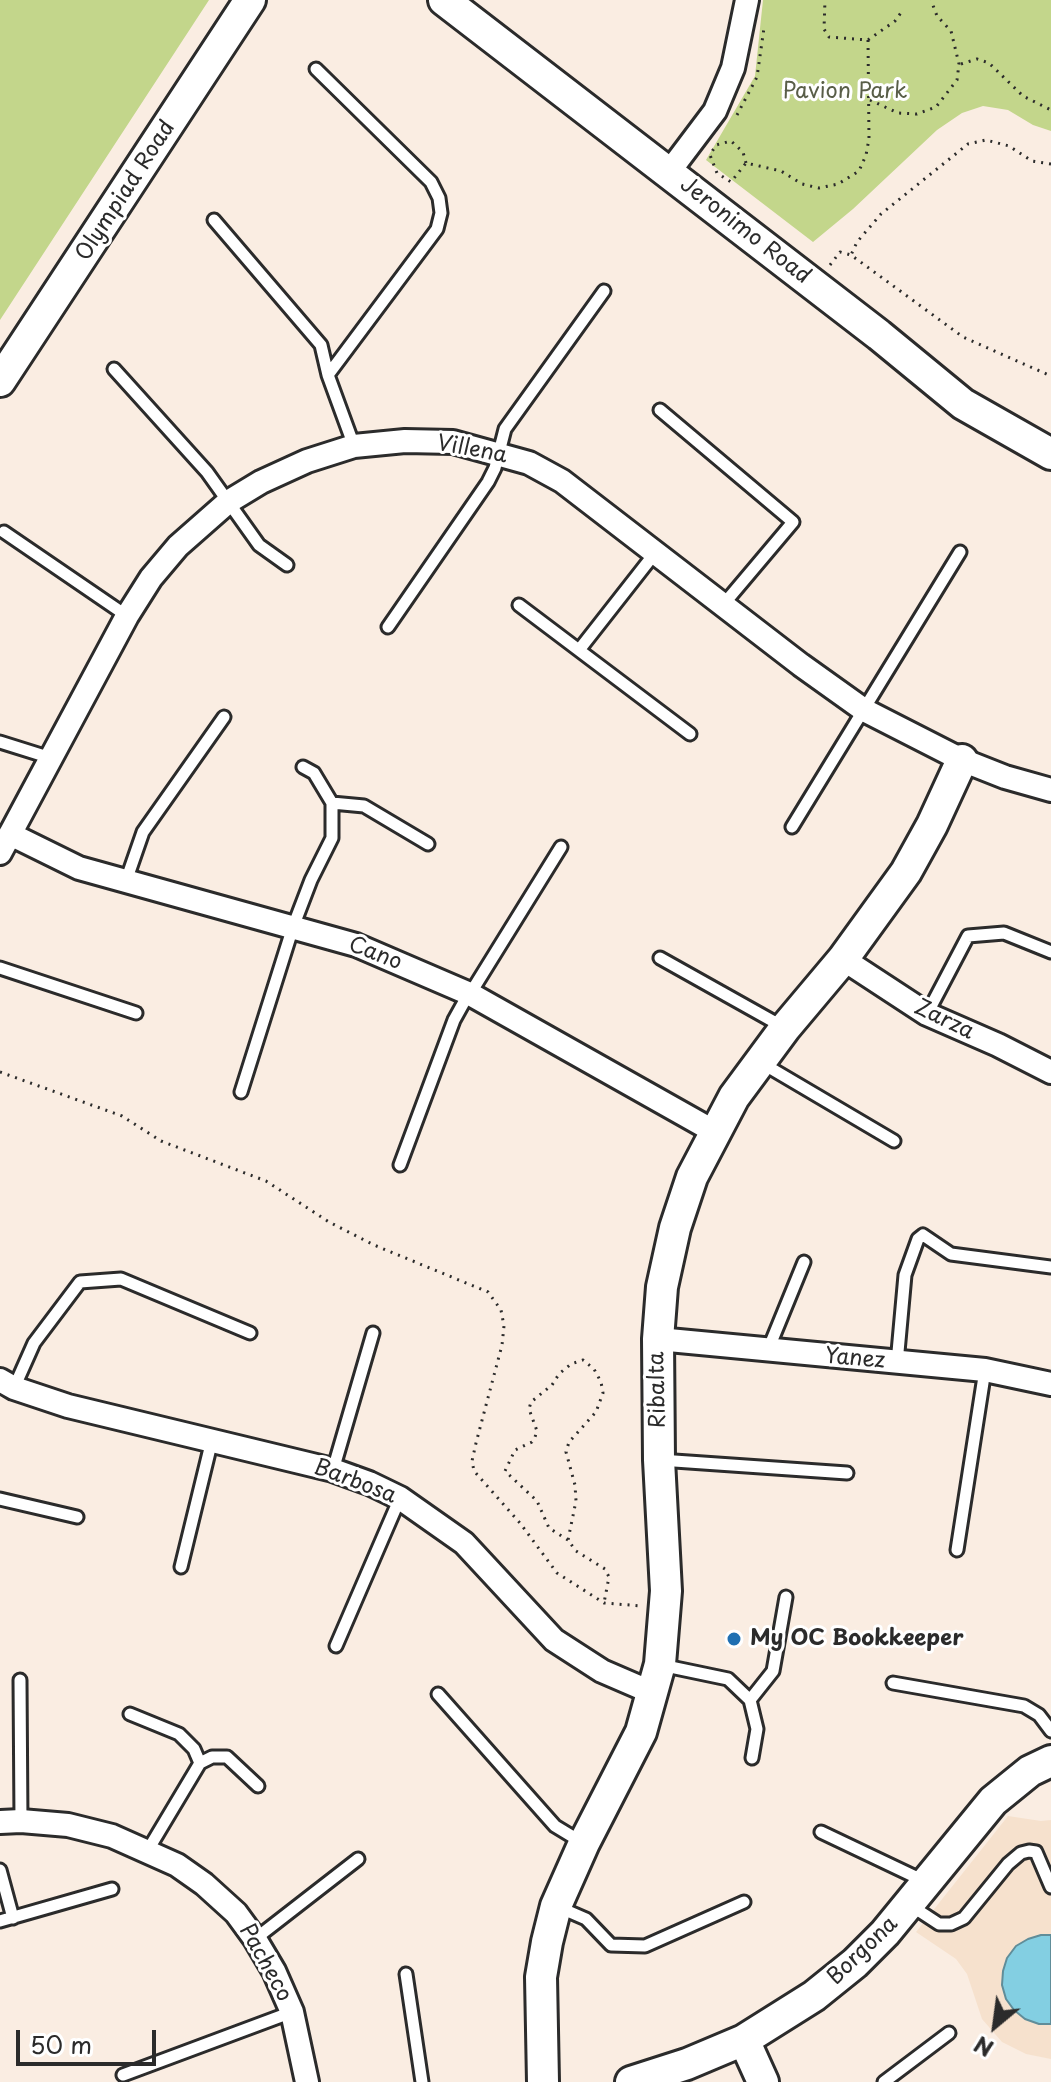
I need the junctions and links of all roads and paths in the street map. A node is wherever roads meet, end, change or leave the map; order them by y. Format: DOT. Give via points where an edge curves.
graph roads {
  1 [pos="250,0"];
  2 [pos="444,0"];
  3 [pos="747,0"];
  4 [pos="825,0"];
  5 [pos="931,0"];
  6 [pos="903,10"];
  7 [pos="868,40"];
  8 [pos="959,64"];
  9 [pos="316,69"];
  10 [pos="868,99"];
  11 [pos="1051,110"];
  12 [pos="746,163"];
  13 [pos="1051,164"];
  14 [pos="669,172"];
  15 [pos="214,220"];
  16 [pos="851,255"];
  17 [pos="815,285"];
  18 [pos="604,291"];
  19 [pos="114,369"];
  20 [pos="328,375"];
  21 [pos="1051,376"];
  22 [pos="0,381"];
  23 [pos="660,410"];
  24 [pos="354,446"];
  25 [pos="498,452"];
  26 [pos="1051,454"];
  27 [pos="228,502"];
  28 [pos="4,532"];
  29 [pos="960,552"];
  30 [pos="655,553"];
  31 [pos="287,565"];
  32 [pos="519,605"];
  33 [pos="723,605"];
  34 [pos="127,616"];
  35 [pos="388,627"];
  36 [pos="579,650"];
  37 [pos="864,710"];
  38 [pos="224,717"];
  39 [pos="690,734"];
  40 [pos="0,742"];
  41 [pos="51,758"];
  42 [pos="962,760"];
  43 [pos="303,767"];
  44 [pos="1051,790"];
  45 [pos="332,803"];
  46 [pos="792,827"];
  47 [pos="5,843"];
  48 [pos="428,844"];
  49 [pos="561,847"];
  50 [pos="126,881"];
  51 [pos="293,927"];
  52 [pos="1051,952"];
  53 [pos="660,958"];
  54 [pos="843,959"];
  55 [pos="0,968"];
  56 [pos="469,994"];
  57 [pos="136,1013"];
  58 [pos="927,1014"];
  59 [pos="785,1028"];
  60 [pos="760,1062"];
  61 [pos="0,1072"];
  62 [pos="1051,1072"];
  63 [pos="241,1092"];
  64 [pos="715,1132"];
  65 [pos="894,1141"];
  66 [pos="400,1165"];
  67 [pos="804,1262"];
  68 [pos="1051,1267"];
  69 [pos="250,1333"];
  70 [pos="373,1333"];
  71 [pos="658,1339"];
  72 [pos="767,1350"];
  73 [pos="897,1363"];
  74 [pos="985,1370"];
  75 [pos="7,1384"];
  76 [pos="1051,1384"];
  77 [pos="212,1440"];
  78 [pos="659,1460"];
  79 [pos="333,1470"];
  80 [pos="847,1473"];
  81 [pos="400,1498"];
  82 [pos="0,1499"];
  83 [pos="77,1517"];
  84 [pos="568,1540"];
  85 [pos="957,1550"];
  86 [pos="181,1567"];
  87 [pos="786,1597"];
  88 [pos="604,1603"];
  89 [pos="666,1608"];
  90 [pos="336,1646"];
  91 [pos="657,1679"];
  92 [pos="20,1680"];
  93 [pos="893,1683"];
  94 [pos="438,1694"];
  95 [pos="750,1700"];
  96 [pos="130,1714"];
  97 [pos="1051,1731"];
  98 [pos="752,1758"];
  99 [pos="1051,1761"];
  100 [pos="200,1763"];
  101 [pos="258,1786"];
  102 [pos="11,1821"];
  103 [pos="821,1832"];
  104 [pos="584,1843"];
  105 [pos="148,1850"];
  106 [pos="358,1859"];
  107 [pos="0,1870"];
  108 [pos="1051,1887"];
  109 [pos="112,1889"];
  110 [pos="919,1894"];
  111 [pos="744,1902"];
  112 [pos="556,1906"];
  113 [pos="13,1918"];
  114 [pos="0,1921"];
  115 [pos="255,1939"];
  116 [pos="406,1974"];
  117 [pos="292,2012"];
  118 [pos="949,2033"];
  119 [pos="744,2040"];
  120 [pos="123,2075"];
  121 [pos="307,2082"];
  122 [pos="422,2082"];
  123 [pos="543,2082"];
  124 [pos="631,2082"];
  125 [pos="763,2082"];
  126 [pos="884,2082"];
  1 -- 22 [label="street, Olympiad Road"];
  2 -- 14 [label="street, Jeronimo Road"];
  3 -- 14 [label="street" via="733,68 715,111"];
  4 -- 7 [label="path" via="824,29 829,37"];
  5 -- 8 [label="path" via="951,31"];
  6 -- 7 [label="path"];
  7 -- 10 [label="path"];
  8 -- 10 [label="path" via="957,80 936,107 898,113"];
  8 -- 11 [label="path" via="977,59 989,63 1023,96"];
  9 -- 20 [label="lane" via="431,182 441,213 437,229"];
  10 -- 12 [label="path" via="866,155 859,171 838,184 819,188"];
  12 -- 12 [label="path" via="731,141 716,145 710,155 717,173 731,182"];
  13 -- 16 [label="path" via="986,140 968,144 881,214"];
  14 -- 17 [label="street, Jeronimo Road"];
  15 -- 20 [label="lane" via="321,345"];
  16 -- 17 [label="path" via="840,252"];
  16 -- 21 [label="path" via="963,337"];
  17 -- 26 [label="street, Jeronimo Road" via="963,404"];
  18 -- 25 [label="lane" via="505,429"];
  19 -- 27 [label="lane"];
  20 -- 24 [label="lane"];
  23 -- 33 [label="lane" via="793,522"];
  24 -- 25 [label="street, Villena" via="453,442"];
  24 -- 27 [label="street, Villena" via="295,466"];
  25 -- 30 [label="street, Villena" via="562,481"];
  25 -- 35 [label="lane" via="488,482"];
  27 -- 31 [label="lane" via="259,545"];
  27 -- 34 [label="street, Villena" via="178,546"];
  28 -- 34 [label="lane"];
  29 -- 37 [label="lane"];
  30 -- 33 [label="street, Villena"];
  30 -- 36 [label="lane"];
  32 -- 36 [label="lane"];
  33 -- 37 [label="street, Villena"];
  34 -- 41 [label="street, Villena"];
  36 -- 39 [label="lane"];
  37 -- 42 [label="street, Villena"];
  37 -- 46 [label="lane"];
  38 -- 50 [label="lane" via="143,832"];
  40 -- 41 [label="lane"];
  41 -- 47 [label="street, Villena"];
  42 -- 44 [label="street, Villena"];
  42 -- 54 [label="street, Ribalta" via="906,872"];
  43 -- 45 [label="lane" via="314,773"];
  45 -- 48 [label="lane" via="364,806"];
  45 -- 51 [label="lane" via="332,838"];
  47 -- 50 [label="street, Cano"];
  49 -- 56 [label="lane"];
  50 -- 51 [label="street, Cano"];
  51 -- 56 [label="street, Cano" via="356,945"];
  51 -- 63 [label="lane"];
  52 -- 58 [label="lane" via="1004,933 968,936"];
  53 -- 59 [label="lane"];
  54 -- 58 [label="street, Zarza"];
  54 -- 59 [label="street, Ribalta"];
  55 -- 57 [label="lane"];
  56 -- 64 [label="street, Cano"];
  56 -- 66 [label="lane" via="454,1020"];
  58 -- 62 [label="street, Zarza"];
  59 -- 60 [label="street, Ribalta"];
  60 -- 64 [label="street, Ribalta"];
  60 -- 65 [label="lane"];
  61 -- 88 [label="path" via="122,1116 161,1141 266,1181 374,1245 488,1292 501,1310 504,1326 474,1471 557,1573"];
  64 -- 71 [label="street, Ribalta" via="675,1228"];
  67 -- 72 [label="lane"];
  68 -- 73 [label="lane" via="951,1254 923,1235 905,1275"];
  69 -- 75 [label="lane" via="121,1279 80,1282"];
  70 -- 79 [label="lane"];
  71 -- 72 [label="street, Yanez"];
  71 -- 78 [label="street, Ribalta"];
  72 -- 73 [label="street, Yanez"];
  73 -- 74 [label="street, Yanez"];
  74 -- 76 [label="street, Yanez"];
  74 -- 85 [label="lane"];
  75 -- 77 [label="street, Barbosa" via="68,1406"];
  77 -- 79 [label="street, Barbosa"];
  77 -- 86 [label="lane"];
  78 -- 80 [label="lane"];
  78 -- 89 [label="street, Ribalta"];
  79 -- 81 [label="street, Barbosa"];
  81 -- 90 [label="lane"];
  81 -- 91 [label="street, Barbosa" via="464,1543 554,1640 602,1671"];
  82 -- 83 [label="lane"];
  84 -- 84 [label="path" via="576,1501 566,1452 596,1412 603,1393 594,1369 583,1360 571,1364 531,1402 535,1437 515,1450 505,1471 537,1501 549,1528"];
  84 -- 88 [label="path" via="605,1569 609,1577"];
  87 -- 95 [label="lane" via="773,1671"];
  88 -- 89 [label="path"];
  89 -- 91 [label="street, Ribalta"];
  91 -- 95 [label="lane" via="728,1679"];
  91 -- 104 [label="street, Ribalta" via="641,1732"];
  92 -- 102 [label="lane"];
  93 -- 97 [label="lane" via="1024,1706"];
  94 -- 104 [label="lane" via="555,1826"];
  95 -- 98 [label="lane" via="757,1729"];
  96 -- 100 [label="lane" via="179,1734"];
  99 -- 110 [label="street, Borgona" via="993,1801"];
  100 -- 101 [label="lane" via="227,1757"];
  100 -- 105 [label="lane"];
  102 -- 105 [label="street, Pacheco" via="68,1825"];
  103 -- 110 [label="lane"];
  104 -- 112 [label="street, Ribalta"];
  105 -- 115 [label="street, Pacheco" via="204,1884"];
  106 -- 115 [label="lane"];
  107 -- 113 [label="lane"];
  108 -- 110 [label="lane" via="1036,1852 1029,1851 1008,1864 964,1918 951,1924 939,1924"];
  109 -- 113 [label="lane"];
  110 -- 119 [label="street, Borgona" via="855,1963"];
  111 -- 112 [label="lane" via="645,1946 611,1945 586,1919"];
  112 -- 123 [label="street, Ribalta" via="541,1977"];
  113 -- 114 [label="lane"];
  115 -- 117 [label="street, Pacheco"];
  116 -- 122 [label="lane"];
  117 -- 120 [label="lane"];
  117 -- 121 [label="street, Pacheco"];
  118 -- 126 [label="lane"];
  119 -- 124 [label="street, Borgona"];
  119 -- 125 [label="street"];
}
